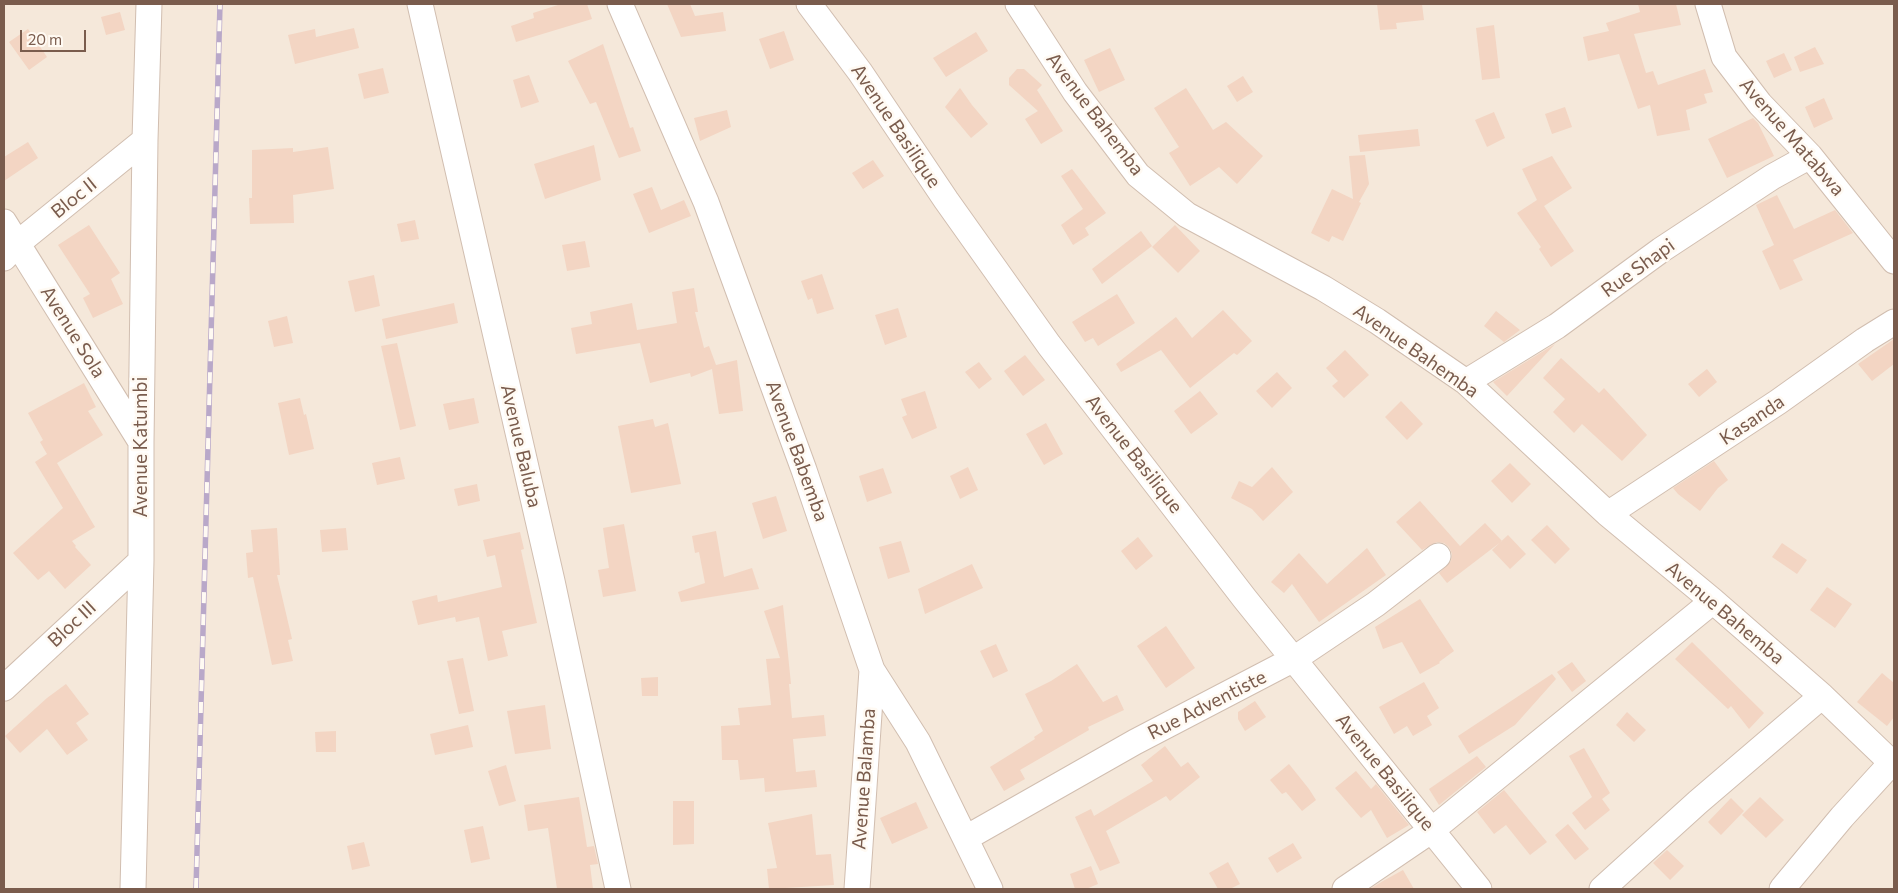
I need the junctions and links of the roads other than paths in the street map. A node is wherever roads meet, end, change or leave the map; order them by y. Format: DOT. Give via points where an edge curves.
graph roads {
  1 [pos="149,4"];
  2 [pos="420,4"];
  3 [pos="620,4"];
  4 [pos="809,4"];
  5 [pos="1018,4"];
  6 [pos="1708,4"];
  7 [pos="145,140"];
  8 [pos="1810,156"];
  9 [pos="4,222"];
  10 [pos="11,250"];
  11 [pos="1894,261"];
  12 [pos="1894,322"];
  13 [pos="1466,382"];
  14 [pos="140,442"];
  15 [pos="1608,514"];
  16 [pos="1438,556"];
  17 [pos="141,560"];
  18 [pos="1713,601"];
  19 [pos="1294,659"];
  20 [pos="872,670"];
  21 [pos="4,688"];
  22 [pos="1822,696"];
  23 [pos="1894,762"];
  24 [pos="1432,830"];
  25 [pos="966,838"];
  26 [pos="133,889"];
  27 [pos="618,889"];
  28 [pos="857,889"];
  29 [pos="990,889"];
  30 [pos="1345,889"];
  31 [pos="1479,889"];
  32 [pos="1602,889"];
  33 [pos="1782,889"];
  1 -- 7 [label="street, Avenue Katumbi"];
  2 -- 27 [label="street, Avenue Baluba" via="552,581"];
  3 -- 20 [label="street, Avenue Babemba" via="706,202 804,470"];
  4 -- 19 [label="street, Avenue Basilique" via="860,72 1049,345"];
  5 -- 13 [label="street, Avenue Bahemba" via="1076,92 1138,175 1187,215 1323,288"];
  6 -- 8 [label="street, Avenue Matabwa" via="1724,57 1760,104"];
  7 -- 10 [label="street, Bloc II"];
  7 -- 14 [label="street, Avenue Katumbi"];
  8 -- 11 [label="street, Avenue Matabwa"];
  8 -- 13 [label="street, Rue Shapi" via="1772,177 1661,250 1558,326"];
  9 -- 10 [label="street, Avenue Sola"];
  10 -- 14 [label="street, Avenue Sola"];
  12 -- 15 [label="street, Kasanda"];
  13 -- 15 [label="street, Avenue Bahemba"];
  14 -- 17 [label="street, Avenue Katumbi"];
  15 -- 18 [label="street, Avenue Bahemba"];
  16 -- 19 [label="street, Rue Adventiste" via="1376,604"];
  17 -- 21 [label="street, Bloc III"];
  17 -- 26 [label="street, Avenue Katumbi"];
  18 -- 22 [label="street, Avenue Bahemba"];
  18 -- 24 [label="street"];
  19 -- 24 [label="street, Avenue Basilique"];
  19 -- 25 [label="street, Rue Adventiste" via="1135,742"];
  20 -- 25 [label="street, Avenue Babemba" via="918,742"];
  20 -- 28 [label="street, Avenue Balamba"];
  22 -- 23 [label="street, Avenue Bahemba"];
  22 -- 32 [label="street"];
  23 -- 33 [label="street" via="1842,817"];
  24 -- 30 [label="street"];
  24 -- 31 [label="street, Avenue Basilique"];
  25 -- 29 [label="street, Avenue Babemba"];
}
